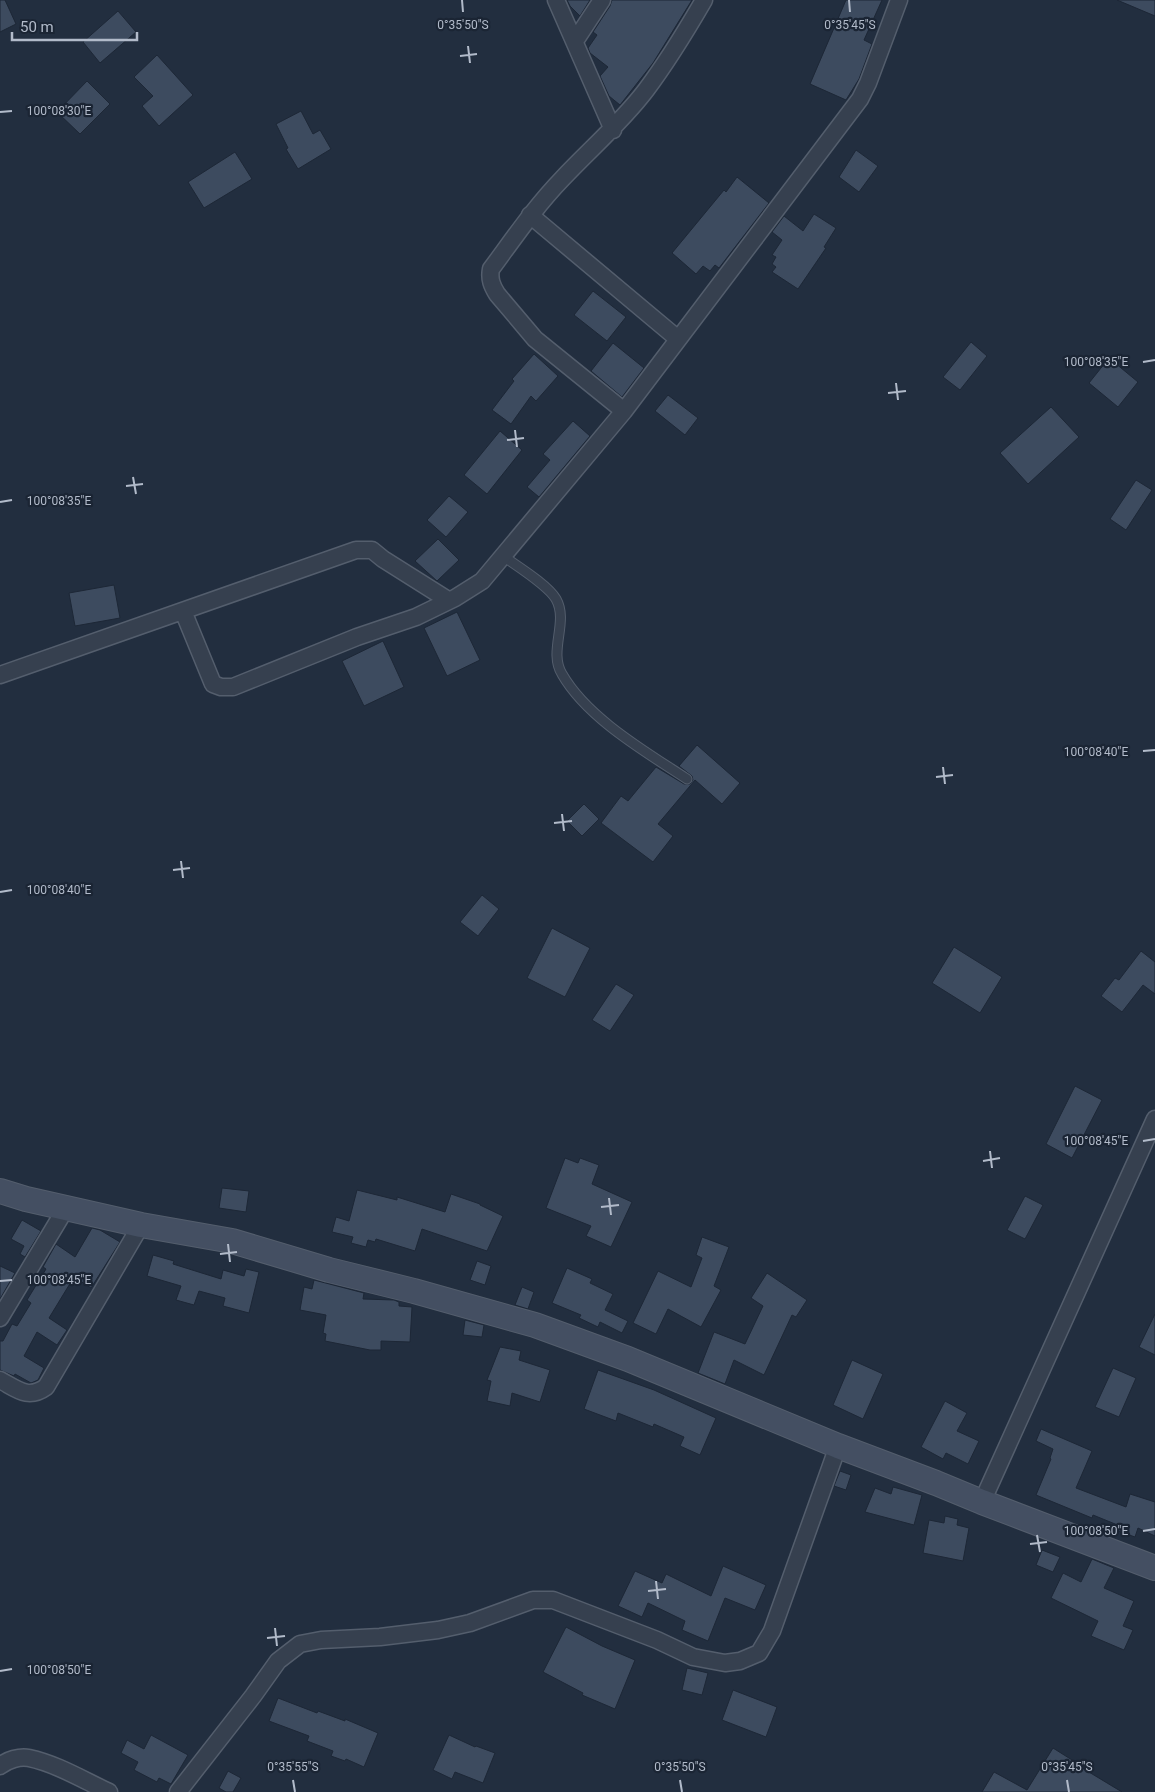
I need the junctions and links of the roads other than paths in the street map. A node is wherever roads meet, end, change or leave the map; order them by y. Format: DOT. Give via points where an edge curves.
graph roads {
  1 [pos="556,0"];
  2 [pos="602,0"];
  3 [pos="704,0"];
  4 [pos="899,0"];
  5 [pos="575,41"];
  6 [pos="613,130"];
  7 [pos="530,215"];
  8 [pos="678,339"];
  9 [pos="624,411"];
  10 [pos="503,556"];
  11 [pos="448,600"];
  12 [pos="183,611"];
  13 [pos="0,675"];
  14 [pos="687,779"];
  15 [pos="1155,1119"];
  16 [pos="0,1191"];
  17 [pos="66,1208"];
  18 [pos="141,1225"];
  19 [pos="0,1318"];
  20 [pos="0,1380"];
  21 [pos="838,1446"];
  22 [pos="982,1502"];
  23 [pos="1155,1568"];
  24 [pos="0,1766"];
  25 [pos="109,1792"];
  26 [pos="178,1792"];
  1 -- 5 [label="street"];
  2 -- 5 [label="street"];
  3 -- 6 [label="street" via="646,91"];
  4 -- 8 [label="street" via="860,99"];
  5 -- 6 [label="street"];
  6 -- 7 [label="street"];
  7 -- 8 [label="street"];
  7 -- 9 [label="street" via="491,270 492,287 535,339"];
  8 -- 9 [label="street"];
  9 -- 10 [label="street"];
  10 -- 11 [label="street" via="482,581"];
  10 -- 14 [label="lane" via="542,584 556,599 561,615 557,659 561,674 586,704 621,736"];
  11 -- 12 [label="street" via="372,550 356,550"];
  11 -- 12 [label="street" via="416,617 233,687 213,684"];
  12 -- 13 [label="street"];
  15 -- 22 [label="street"];
  16 -- 17 [label="street"];
  17 -- 18 [label="street"];
  17 -- 19 [label="street"];
  18 -- 20 [label="street" via="46,1387 38,1393 28,1394"];
  18 -- 21 [label="street" via="232,1241 535,1325 628,1359"];
  21 -- 22 [label="street"];
  21 -- 26 [label="street" via="772,1631 759,1653 725,1663 693,1657 658,1640 553,1600 533,1600 470,1623 438,1630 300,1644 278,1661"];
  22 -- 23 [label="street"];
  24 -- 25 [label="street" via="6,1761 27,1757"];
}
